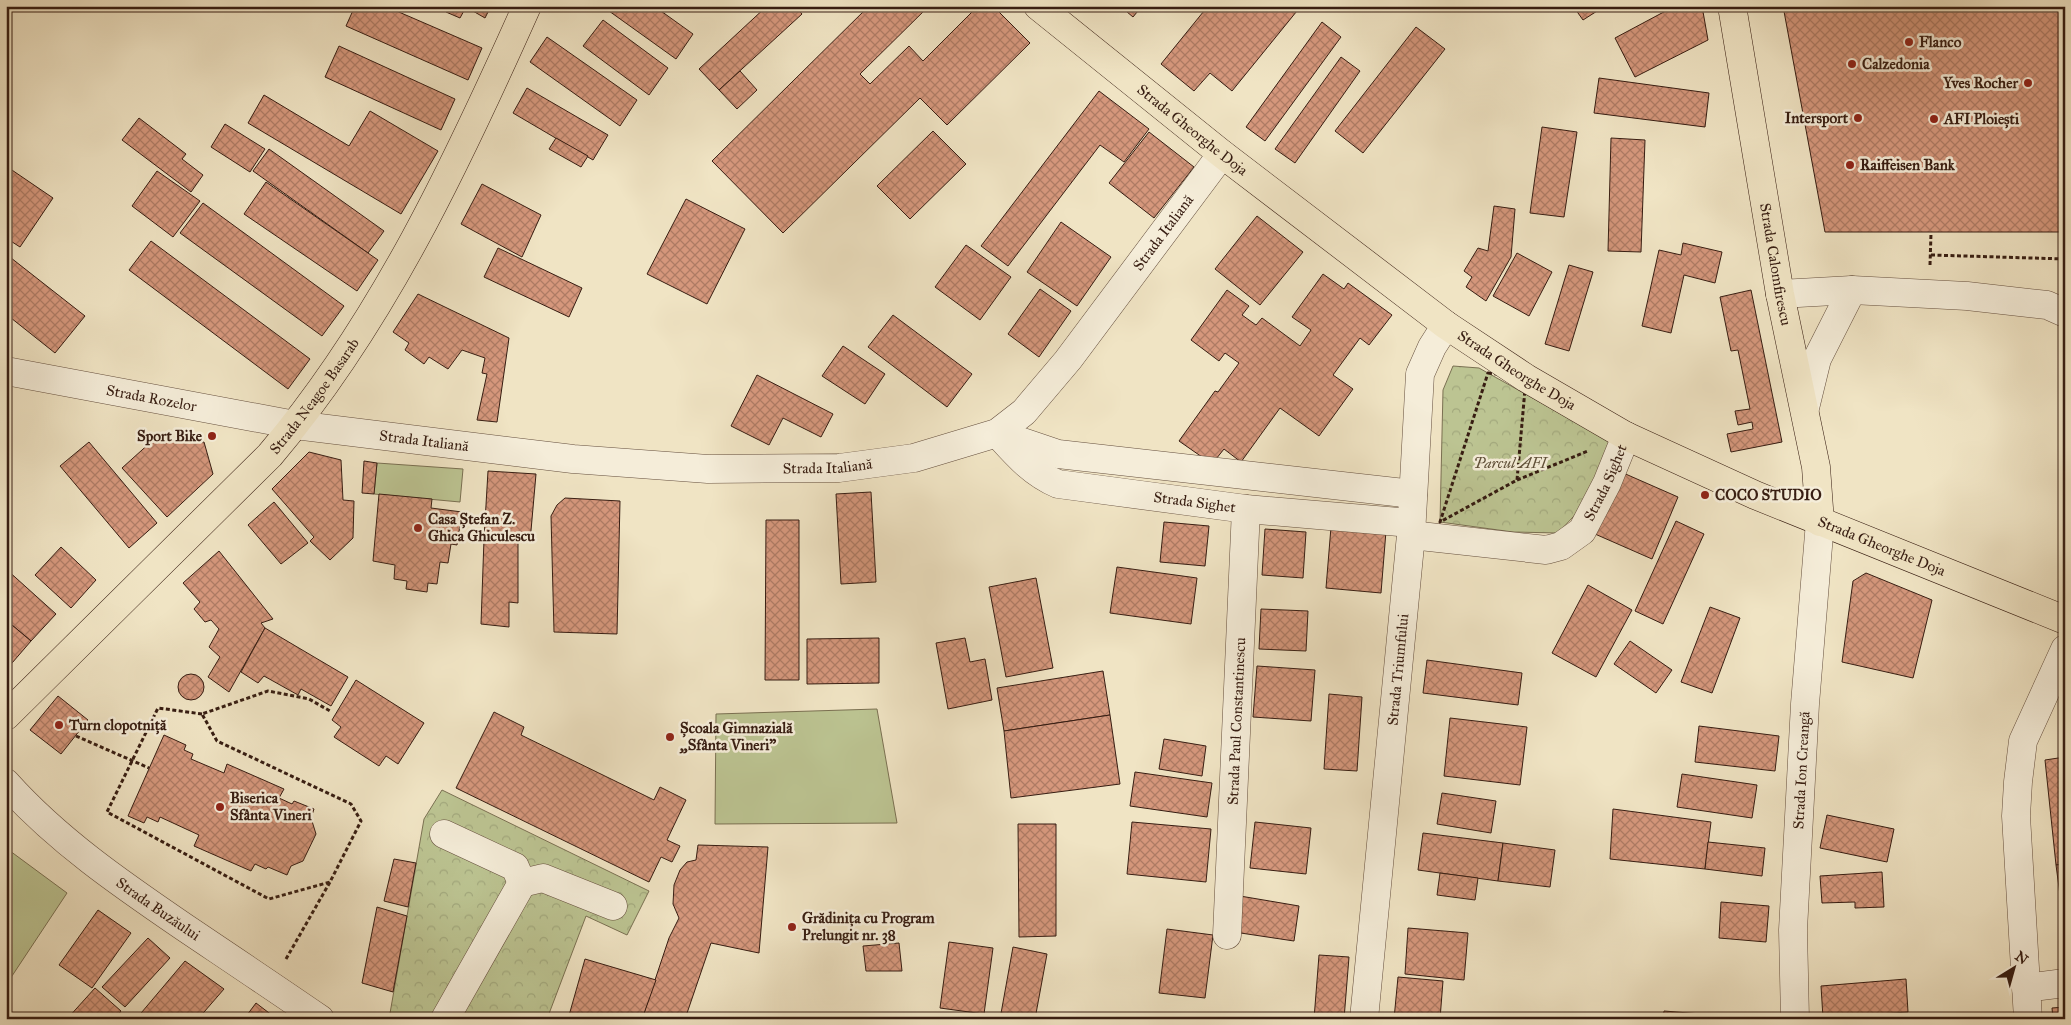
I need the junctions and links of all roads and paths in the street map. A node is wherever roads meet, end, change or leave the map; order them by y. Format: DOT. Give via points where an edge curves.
graph roads {
  1 [pos="528,6"];
  2 [pos="1038,6"];
  3 [pos="1732,6"];
  4 [pos="1222,154"];
  5 [pos="1931,255"];
  6 [pos="2065,259"];
  7 [pos="1852,290"];
  8 [pos="1780,294"];
  9 [pos="2065,313"];
  10 [pos="1446,325"];
  11 [pos="6,371"];
  12 [pos="1526,378"];
  13 [pos="1805,408"];
  14 [pos="295,425"];
  15 [pos="997,433"];
  16 [pos="1626,436"];
  17 [pos="1516,480"];
  18 [pos="1413,494"];
  19 [pos="1246,509"];
  20 [pos="1820,522"];
  21 [pos="1411,528"];
  22 [pos="2065,620"];
  23 [pos="2065,650"];
  24 [pos="330,711"];
  25 [pos="202,714"];
  26 [pos="6,716"];
  27 [pos="76,736"];
  28 [pos="133,760"];
  29 [pos="149,768"];
  30 [pos="6,784"];
  31 [pos="444,834"];
  32 [pos="330,882"];
  33 [pos="522,883"];
  34 [pos="613,906"];
  35 [pos="1228,935"];
  36 [pos="2065,983"];
  37 [pos="270,985"];
  38 [pos="2026,988"];
  39 [pos="320,1019"];
  40 [pos="445,1019"];
  41 [pos="1364,1019"];
  42 [pos="1795,1019"];
  43 [pos="2028,1019"];
  1 -- 14 [label="main road, Strada Neagoe Basarab" via="421,227 356,338"];
  2 -- 4 [label="main road, Strada Gheorghe Doja"];
  3 -- 8 [label="main road, Strada Calomfirescu"];
  4 -- 10 [label="main road, Strada Gheorghe Doja"];
  4 -- 15 [label="street, Strada Italiană" via="1068,360 1024,412"];
  5 -- 6 [label="path"];
  7 -- 8 [label="street"];
  7 -- 9 [label="street" via="1975,297 2047,305"];
  7 -- 13 [label="street" via="1818,360"];
  8 -- 13 [label="main road, Strada Calomfirescu"];
  10 -- 12 [label="main road, Strada Gheorghe Doja"];
  10 -- 18 [label="street, Strada Triumfului" via="1420,374"];
  11 -- 14 [label="street, Strada Rozelor"];
  12 -- 16 [label="main road, Strada Gheorghe Doja"];
  12 -- 17 [label="path"];
  12 -- 17 [label="path" via="1488,373 1440,522"];
  13 -- 20 [label="main road, Strada Calomfirescu" via="1816,468"];
  14 -- 15 [label="street, Strada Italiană" via="573,458 708,469 839,468 914,458"];
  14 -- 26 [label="main road, Strada Neagoe Basarab" via="252,474"];
  15 -- 18 [label="street" via="1058,454"];
  15 -- 19 [label="street, Strada Sighet" via="1025,465 1058,484"];
  16 -- 17 [label="path"];
  16 -- 20 [label="main road, Strada Gheorghe Doja"];
  16 -- 21 [label="street, Strada Sighet" via="1582,532 1560,546 1546,550"];
  18 -- 21 [label="street, Strada Triumfului"];
  19 -- 21 [label="street, Strada Sighet"];
  19 -- 35 [label="street, Strada Paul Constantinescu"];
  20 -- 22 [label="main road, Strada Gheorghe Doja"];
  20 -- 42 [label="street, Strada Ion Creangă" via="1805,704 1793,930"];
  21 -- 41 [label="street, Strada Triumfului"];
  23 -- 38 [label="street" via="2023,741 2018,782 2016,816"];
  24 -- 25 [label="path" via="309,699 268,691"];
  25 -- 28 [label="path" via="158,708"];
  25 -- 32 [label="path" via="216,741 351,804 361,821"];
  27 -- 28 [label="path"];
  28 -- 29 [label="path"];
  28 -- 32 [label="path" via="107,812 269,899"];
  30 -- 37 [label="street, Strada Buzăului" via="50,828 88,858"];
  31 -- 33 [label="street" via="515,867"];
  32 -- 37 [label="path"];
  33 -- 34 [label="street" via="543,878"];
  33 -- 40 [label="street"];
  36 -- 38 [label="street"];
  37 -- 39 [label="street, Strada Buzăului"];
  38 -- 43 [label="street"];
}
